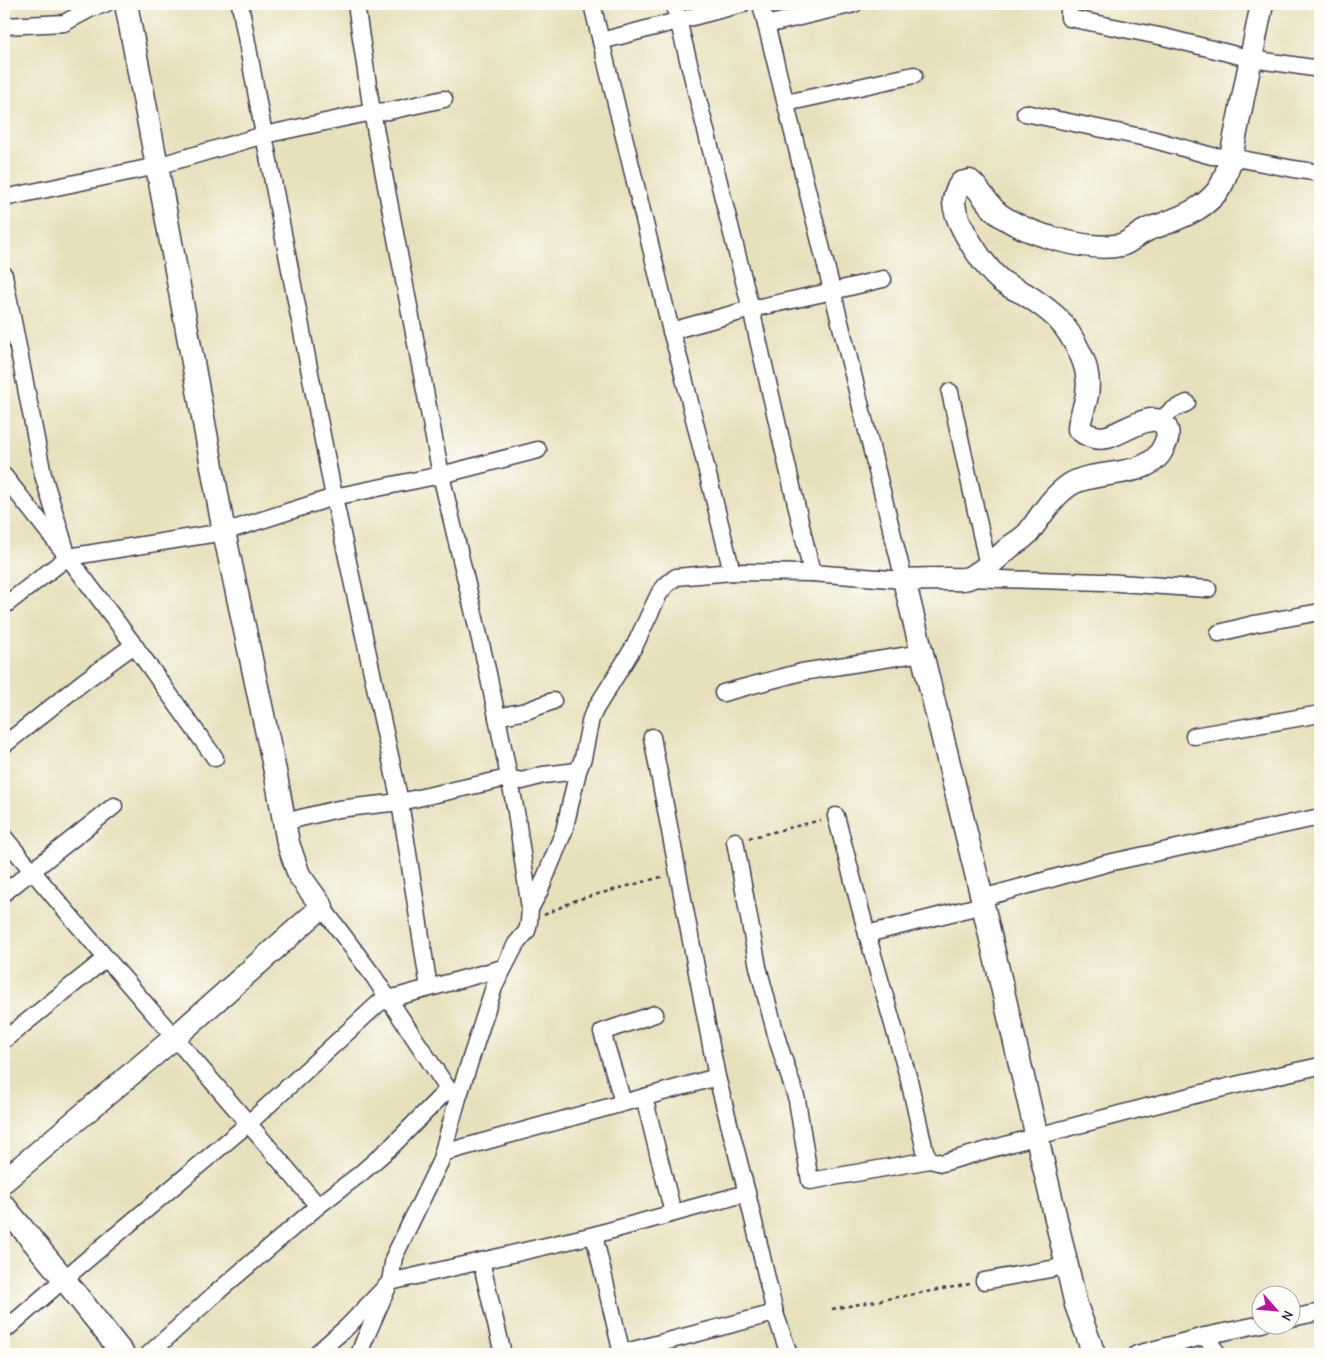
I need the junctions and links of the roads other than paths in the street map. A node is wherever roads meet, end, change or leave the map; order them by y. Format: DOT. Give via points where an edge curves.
graph roads {
  1 [pos="106,4"];
  2 [pos="126,4"];
  3 [pos="240,4"];
  4 [pos="356,4"];
  5 [pos="592,4"];
  6 [pos="674,4"];
  7 [pos="742,4"];
  8 [pos="761,4"];
  9 [pos="854,4"];
  10 [pos="1069,4"];
  11 [pos="1262,4"];
  12 [pos="679,20"];
  13 [pos="4,26"];
  14 [pos="766,26"];
  15 [pos="601,41"];
  16 [pos="1252,58"];
  17 [pos="1320,70"];
  18 [pos="914,75"];
  19 [pos="444,98"];
  20 [pos="786,103"];
  21 [pos="372,112"];
  22 [pos="1025,113"];
  23 [pos="264,135"];
  24 [pos="1231,157"];
  25 [pos="157,166"];
  26 [pos="1320,173"];
  27 [pos="4,198"];
  28 [pos="4,275"];
  29 [pos="883,278"];
  30 [pos="833,291"];
  31 [pos="751,309"];
  32 [pos="671,331"];
  33 [pos="950,392"];
  34 [pos="1187,403"];
  35 [pos="1159,421"];
  36 [pos="538,450"];
  37 [pos="440,475"];
  38 [pos="4,476"];
  39 [pos="334,497"];
  40 [pos="224,532"];
  41 [pos="68,557"];
  42 [pos="988,566"];
  43 [pos="732,572"];
  44 [pos="812,573"];
  45 [pos="967,578"];
  46 [pos="904,580"];
  47 [pos="1208,589"];
  48 [pos="4,606"];
  49 [pos="1320,612"];
  50 [pos="1219,633"];
  51 [pos="134,645"];
  52 [pos="922,652"];
  53 [pos="723,693"];
  54 [pos="553,701"];
  55 [pos="1320,714"];
  56 [pos="497,718"];
  57 [pos="1194,736"];
  58 [pos="652,737"];
  59 [pos="4,745"];
  60 [pos="215,758"];
  61 [pos="578,771"];
  62 [pos="508,778"];
  63 [pos="400,802"];
  64 [pos="114,806"];
  65 [pos="836,816"];
  66 [pos="1320,817"];
  67 [pos="284,822"];
  68 [pos="4,837"];
  69 [pos="735,841"];
  70 [pos="32,871"];
  71 [pos="4,893"];
  72 [pos="983,901"];
  73 [pos="322,907"];
  74 [pos="530,909"];
  75 [pos="867,934"];
  76 [pos="105,959"];
  77 [pos="503,968"];
  78 [pos="429,988"];
  79 [pos="389,999"];
  80 [pos="655,1014"];
  81 [pos="174,1038"];
  82 [pos="4,1040"];
  83 [pos="1320,1066"];
  84 [pos="717,1077"];
  85 [pos="453,1093"];
  86 [pos="644,1097"];
  87 [pos="624,1102"];
  88 [pos="249,1123"];
  89 [pos="1037,1136"];
  90 [pos="443,1153"];
  91 [pos="930,1160"];
  92 [pos="4,1181"];
  93 [pos="747,1193"];
  94 [pos="4,1206"];
  95 [pos="318,1206"];
  96 [pos="673,1213"];
  97 [pos="594,1235"];
  98 [pos="481,1261"];
  99 [pos="1067,1266"];
  100 [pos="64,1278"];
  101 [pos="984,1281"];
  102 [pos="390,1282"];
  103 [pos="1320,1312"];
  104 [pos="775,1313"];
  105 [pos="1302,1316"];
  106 [pos="1252,1326"];
  107 [pos="4,1331"];
  108 [pos="1205,1336"];
  109 [pos="123,1354"];
  110 [pos="149,1354"];
  111 [pos="316,1354"];
  112 [pos="359,1354"];
  113 [pos="503,1354"];
  114 [pos="621,1354"];
  115 [pos="790,1354"];
  116 [pos="1094,1354"];
  117 [pos="1137,1354"];
  118 [pos="1218,1354"];
  1 -- 13 [label="street" via="64,23"];
  2 -- 25 [label="street"];
  3 -- 23 [label="street"];
  4 -- 21 [label="street"];
  5 -- 15 [label="street"];
  6 -- 12 [label="street"];
  7 -- 12 [label="street"];
  8 -- 14 [label="street"];
  9 -- 14 [label="street"];
  10 -- 16 [label="street" via="1069,18"];
  11 -- 16 [label="street"];
  12 -- 15 [label="street"];
  12 -- 31 [label="street"];
  14 -- 20 [label="street"];
  15 -- 32 [label="street"];
  16 -- 17 [label="street"];
  16 -- 24 [label="street"];
  18 -- 20 [label="street"];
  19 -- 21 [label="street" via="389,112"];
  20 -- 30 [label="street"];
  21 -- 23 [label="street"];
  21 -- 37 [label="street"];
  22 -- 24 [label="street" via="1151,139 1212,156"];
  23 -- 25 [label="street"];
  23 -- 39 [label="street"];
  24 -- 26 [label="street"];
  24 -- 35 [label="street" via="1223,182 1201,207 1147,229 1122,244 1107,246 1087,246 1045,236 1000,215 970,182 961,182 956,189 954,201 963,230 986,265 1002,281 1057,318 1081,355 1088,391 1079,429 1090,436 1107,437 1148,420"];
  25 -- 27 [label="street"];
  25 -- 40 [label="street"];
  28 -- 41 [label="street" via="43,475"];
  29 -- 30 [label="street"];
  30 -- 31 [label="street"];
  30 -- 46 [label="street"];
  31 -- 32 [label="street"];
  31 -- 44 [label="street"];
  32 -- 43 [label="street"];
  33 -- 42 [label="street"];
  34 -- 35 [label="street"];
  35 -- 42 [label="street" via="1167,429 1168,436 1162,453 1155,460 1141,468 1073,483 1049,503 1027,534"];
  36 -- 37 [label="street"];
  37 -- 39 [label="street"];
  37 -- 56 [label="street"];
  38 -- 41 [label="street"];
  39 -- 40 [label="street"];
  39 -- 63 [label="street"];
  40 -- 41 [label="street"];
  40 -- 67 [label="street"];
  41 -- 48 [label="street"];
  41 -- 51 [label="street"];
  42 -- 45 [label="street"];
  43 -- 44 [label="street"];
  43 -- 61 [label="street" via="676,577 662,589 635,645 591,718"];
  44 -- 46 [label="street"];
  45 -- 46 [label="street"];
  45 -- 47 [label="street"];
  46 -- 52 [label="street"];
  49 -- 50 [label="street"];
  51 -- 59 [label="street"];
  51 -- 60 [label="street"];
  52 -- 53 [label="street" via="802,672"];
  52 -- 72 [label="street"];
  54 -- 56 [label="street"];
  55 -- 57 [label="street"];
  56 -- 62 [label="street"];
  58 -- 84 [label="street"];
  61 -- 62 [label="street" via="522,781"];
  61 -- 74 [label="street" via="564,831"];
  62 -- 63 [label="street"];
  62 -- 74 [label="street"];
  63 -- 67 [label="street" via="338,810"];
  63 -- 78 [label="street"];
  64 -- 70 [label="street"];
  65 -- 75 [label="street"];
  66 -- 72 [label="street" via="1108,864"];
  67 -- 73 [label="street" via="299,875"];
  68 -- 70 [label="street"];
  69 -- 91 [label="street" via="758,967 797,1100 810,1181"];
  70 -- 71 [label="street"];
  70 -- 76 [label="street"];
  72 -- 75 [label="street"];
  72 -- 89 [label="street"];
  73 -- 79 [label="street"];
  73 -- 81 [label="street"];
  74 -- 77 [label="street" via="526,931"];
  75 -- 91 [label="street"];
  76 -- 81 [label="street"];
  76 -- 82 [label="street"];
  77 -- 78 [label="street"];
  77 -- 85 [label="street"];
  78 -- 79 [label="street"];
  79 -- 85 [label="street"];
  79 -- 88 [label="street" via="379,1003"];
  80 -- 87 [label="street" via="602,1032"];
  81 -- 88 [label="street"];
  81 -- 92 [label="street"];
  83 -- 89 [label="street"];
  84 -- 86 [label="street"];
  84 -- 93 [label="street"];
  85 -- 90 [label="street"];
  85 -- 95 [label="street"];
  86 -- 87 [label="street"];
  86 -- 96 [label="street"];
  87 -- 90 [label="street"];
  88 -- 95 [label="street"];
  88 -- 100 [label="street"];
  89 -- 91 [label="street" via="942,1164"];
  89 -- 99 [label="street"];
  90 -- 102 [label="street" via="394,1257"];
  93 -- 96 [label="street"];
  93 -- 104 [label="street"];
  94 -- 100 [label="street"];
  95 -- 110 [label="street"];
  96 -- 97 [label="street"];
  97 -- 98 [label="street"];
  97 -- 114 [label="street"];
  98 -- 102 [label="street"];
  98 -- 113 [label="street"];
  99 -- 101 [label="street"];
  99 -- 116 [label="street" via="1076,1305"];
  100 -- 107 [label="street"];
  100 -- 109 [label="street"];
  102 -- 111 [label="street"];
  102 -- 112 [label="street"];
  103 -- 105 [label="street"];
  104 -- 114 [label="street"];
  104 -- 115 [label="street"];
  106 -- 108 [label="street"];
  108 -- 117 [label="street"];
  108 -- 118 [label="street"];
}
